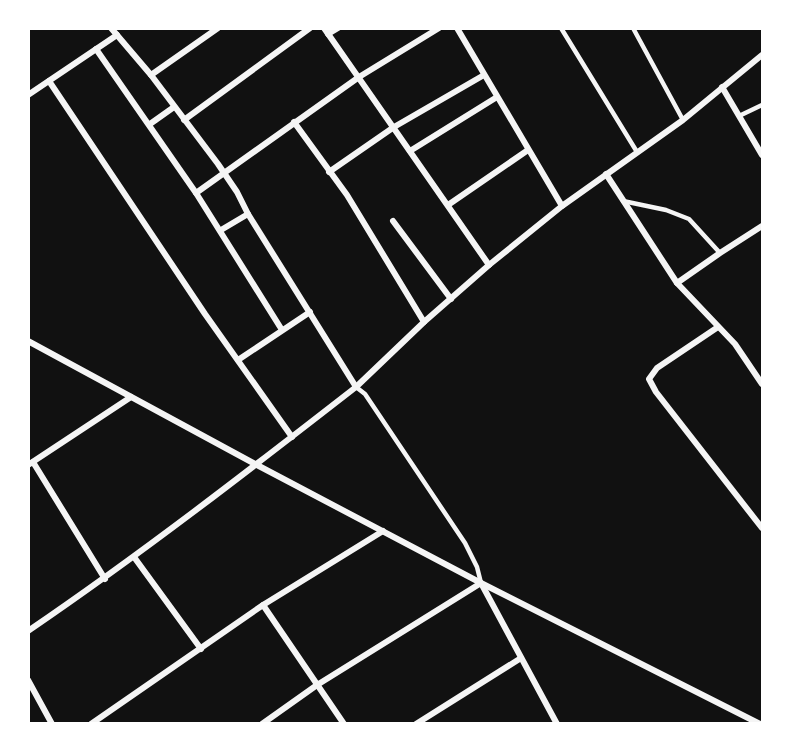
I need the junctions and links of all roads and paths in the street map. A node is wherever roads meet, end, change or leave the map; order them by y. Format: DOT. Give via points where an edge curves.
graph roads {
  1 [pos="111,28"];
  2 [pos="218,28"];
  3 [pos="310,28"];
  4 [pos="338,28"];
  5 [pos="439,28"];
  6 [pos="457,28"];
  7 [pos="561,28"];
  8 [pos="633,28"];
  9 [pos="326,31"];
  10 [pos="117,35"];
  11 [pos="96,49"];
  12 [pos="762,55"];
  13 [pos="151,75"];
  14 [pos="484,75"];
  15 [pos="359,77"];
  16 [pos="50,81"];
  17 [pos="722,87"];
  18 [pos="28,95"];
  19 [pos="497,97"];
  20 [pos="762,105"];
  21 [pos="174,107"];
  22 [pos="739,116"];
  23 [pos="184,120"];
  24 [pos="683,120"];
  25 [pos="294,122"];
  26 [pos="150,124"];
  27 [pos="394,127"];
  28 [pos="528,150"];
  29 [pos="411,151"];
  30 [pos="637,152"];
  31 [pos="762,155"];
  32 [pos="329,172"];
  33 [pos="224,173"];
  34 [pos="606,174"];
  35 [pos="196,193"];
  36 [pos="623,201"];
  37 [pos="448,205"];
  38 [pos="562,206"];
  39 [pos="248,214"];
  40 [pos="393,221"];
  41 [pos="762,226"];
  42 [pos="221,230"];
  43 [pos="720,253"];
  44 [pos="489,265"];
  45 [pos="677,283"];
  46 [pos="451,299"];
  47 [pos="310,312"];
  48 [pos="424,322"];
  49 [pos="718,327"];
  50 [pos="282,330"];
  51 [pos="28,341"];
  52 [pos="238,360"];
  53 [pos="762,369"];
  54 [pos="756,374"];
  55 [pos="762,384"];
  56 [pos="356,387"];
  57 [pos="131,397"];
  58 [pos="292,437"];
  59 [pos="31,463"];
  60 [pos="257,465"];
  61 [pos="762,528"];
  62 [pos="382,531"];
  63 [pos="134,557"];
  64 [pos="105,579"];
  65 [pos="481,583"];
  66 [pos="263,605"];
  67 [pos="28,631"];
  68 [pos="201,649"];
  69 [pos="521,658"];
  70 [pos="28,680"];
  71 [pos="316,685"];
  72 [pos="52,723"];
  73 [pos="91,723"];
  74 [pos="262,723"];
  75 [pos="344,723"];
  76 [pos="416,723"];
  77 [pos="557,723"];
  78 [pos="760,723"];
  1 -- 10 [label="street"];
  2 -- 13 [label="street"];
  3 -- 23 [label="street"];
  4 -- 9 [label="street"];
  5 -- 15 [label="street"];
  6 -- 14 [label="street"];
  7 -- 30 [label="lane"];
  8 -- 24 [label="lane"];
  9 -- 15 [label="street"];
  10 -- 11 [label="street"];
  10 -- 13 [label="street"];
  11 -- 16 [label="street"];
  11 -- 26 [label="street"];
  12 -- 17 [label="street"];
  13 -- 21 [label="street"];
  14 -- 19 [label="street"];
  14 -- 27 [label="street"];
  15 -- 25 [label="street"];
  15 -- 27 [label="street"];
  16 -- 18 [label="street"];
  16 -- 52 [label="street"];
  17 -- 22 [label="street"];
  17 -- 24 [label="street"];
  19 -- 28 [label="street"];
  19 -- 29 [label="street"];
  20 -- 22 [label="lane"];
  21 -- 23 [label="street"];
  21 -- 26 [label="street"];
  22 -- 31 [label="street"];
  23 -- 33 [label="street"];
  24 -- 30 [label="street"];
  25 -- 32 [label="street"];
  25 -- 33 [label="street"];
  26 -- 35 [label="street"];
  27 -- 29 [label="street"];
  27 -- 32 [label="street"];
  28 -- 37 [label="street"];
  28 -- 38 [label="street"];
  29 -- 37 [label="street"];
  30 -- 34 [label="street"];
  32 -- 48 [label="street"];
  33 -- 35 [label="street"];
  33 -- 39 [label="street"];
  34 -- 36 [label="street"];
  34 -- 38 [label="street"];
  35 -- 42 [label="street"];
  36 -- 43 [label="lane" via="689,219"];
  36 -- 45 [label="street"];
  37 -- 44 [label="street"];
  38 -- 44 [label="street"];
  39 -- 42 [label="street"];
  39 -- 47 [label="street"];
  40 -- 46 [label="street"];
  41 -- 43 [label="street"];
  42 -- 50 [label="street"];
  43 -- 45 [label="street"];
  44 -- 46 [label="street"];
  45 -- 49 [label="street"];
  46 -- 48 [label="street"];
  47 -- 50 [label="street"];
  47 -- 56 [label="street"];
  48 -- 56 [label="street"];
  49 -- 54 [label="street"];
  49 -- 61 [label="street" via="657,368 649,379"];
  50 -- 52 [label="street"];
  51 -- 57 [label="street"];
  52 -- 58 [label="street"];
  53 -- 54 [label="street"];
  54 -- 55 [label="street"];
  56 -- 58 [label="street"];
  56 -- 65 [label="lane" via="465,543"];
  57 -- 59 [label="street"];
  57 -- 60 [label="street"];
  58 -- 60 [label="street"];
  59 -- 64 [label="street"];
  60 -- 62 [label="street"];
  60 -- 63 [label="street"];
  62 -- 65 [label="street"];
  62 -- 66 [label="street"];
  63 -- 64 [label="street"];
  63 -- 68 [label="street"];
  64 -- 67 [label="street"];
  65 -- 69 [label="street"];
  65 -- 71 [label="street"];
  65 -- 78 [label="street"];
  66 -- 68 [label="street"];
  66 -- 71 [label="street"];
  68 -- 73 [label="street"];
  69 -- 76 [label="street"];
  69 -- 77 [label="street"];
  70 -- 72 [label="street"];
  71 -- 74 [label="street"];
  71 -- 75 [label="street"];
}
